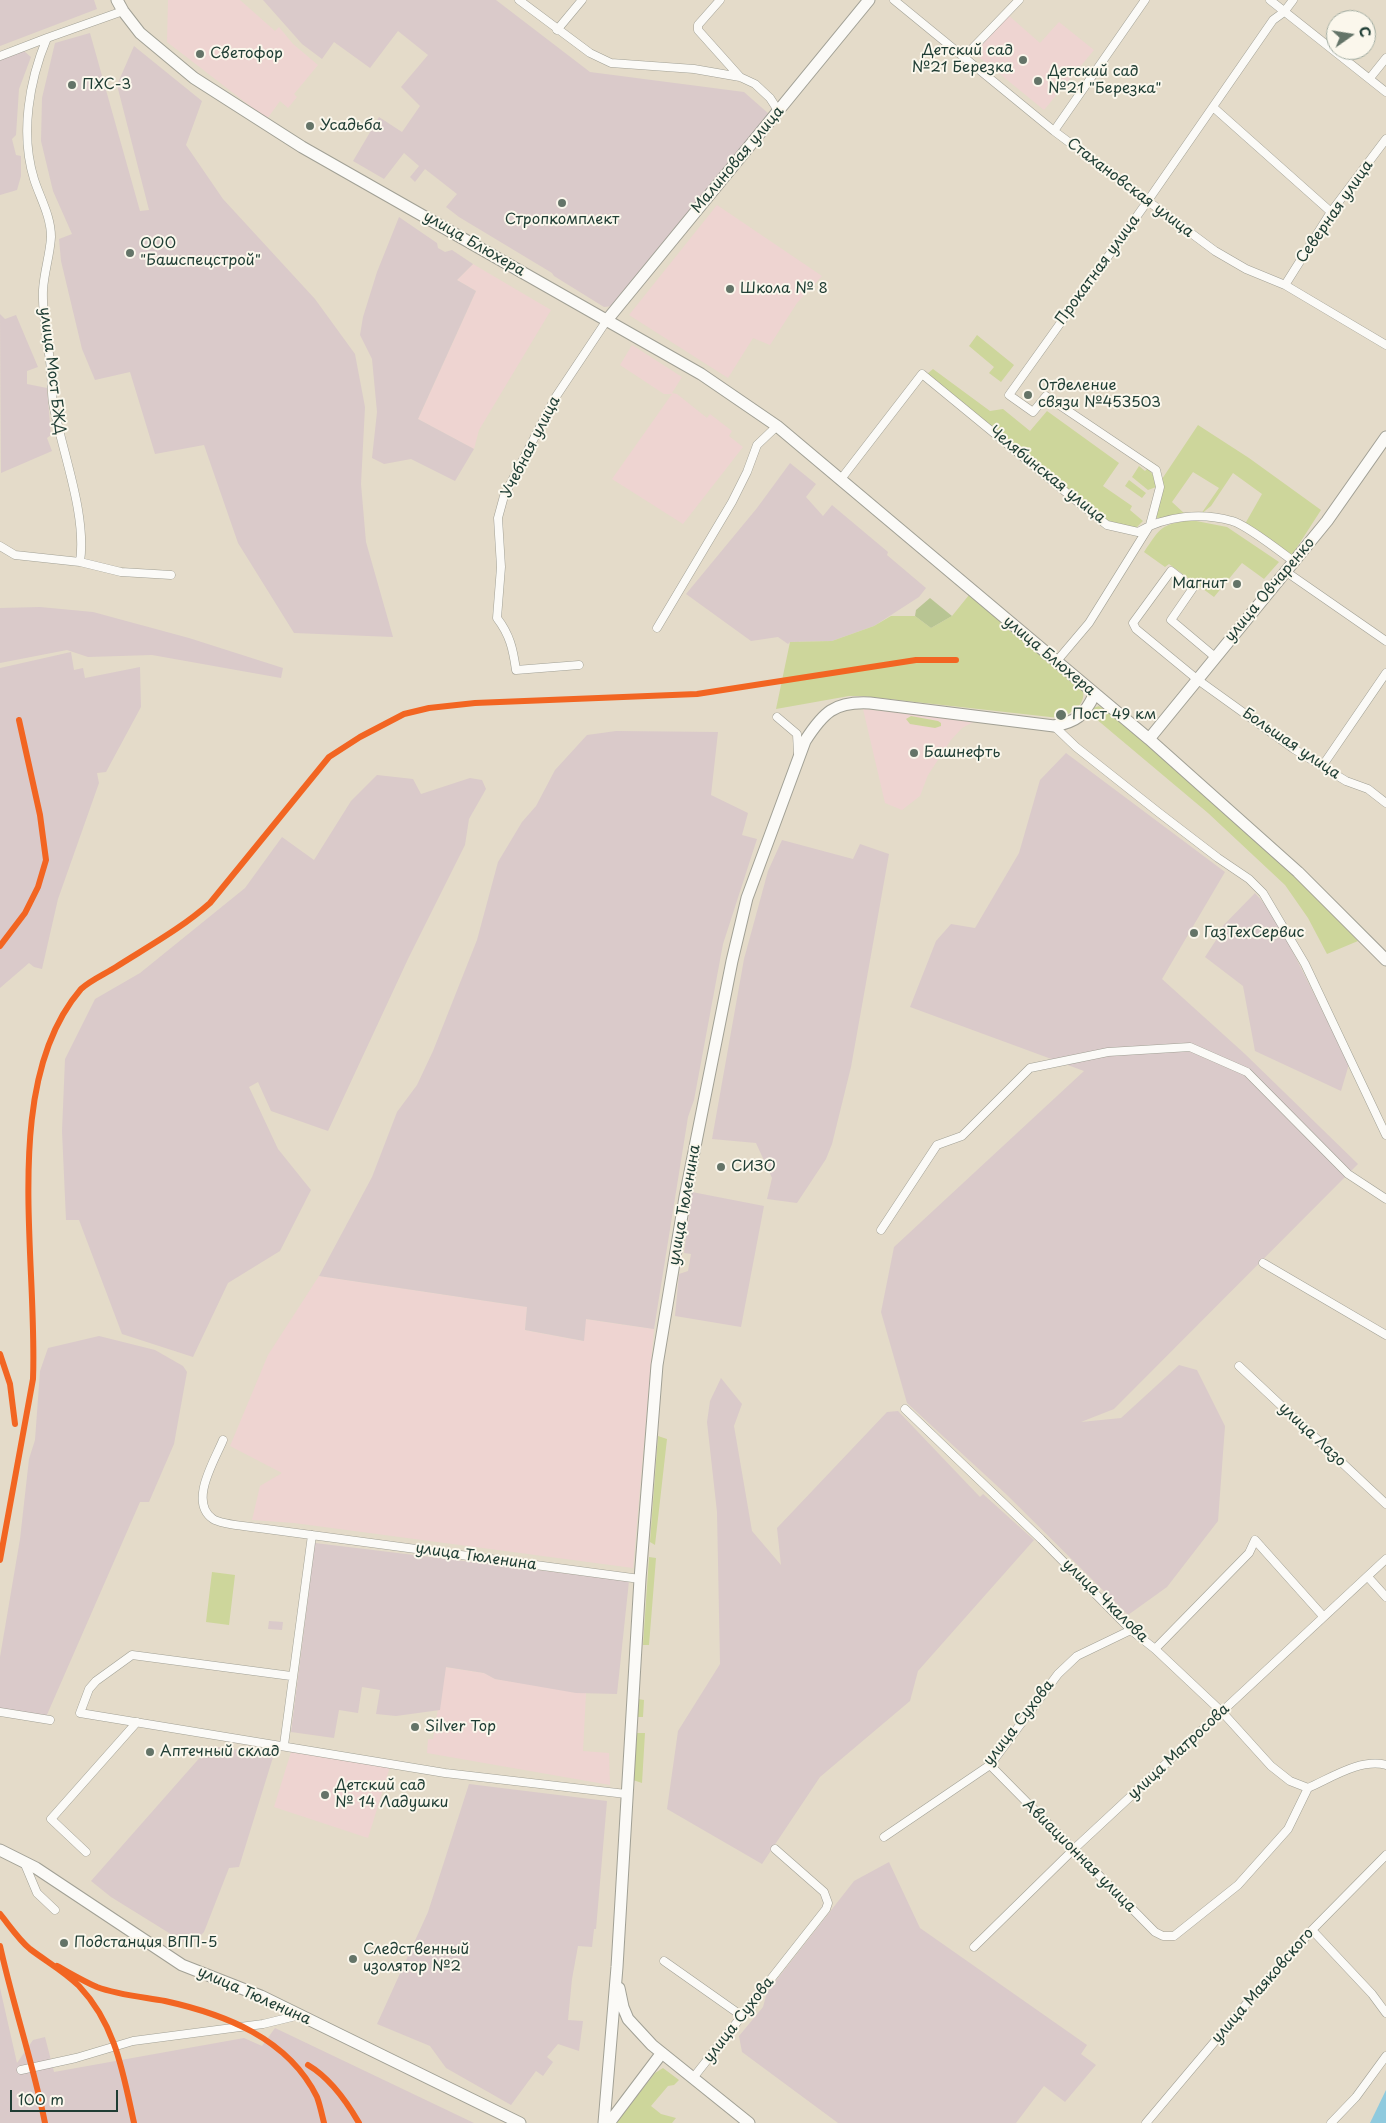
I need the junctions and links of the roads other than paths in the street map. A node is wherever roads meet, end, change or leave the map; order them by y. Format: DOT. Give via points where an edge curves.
graph roads {
  1 [pos="117,0"];
  2 [pos="519,0"];
  3 [pos="582,0"];
  4 [pos="720,0"];
  5 [pos="869,0"];
  6 [pos="894,0"];
  7 [pos="1019,0"];
  8 [pos="1144,0"];
  9 [pos="1270,0"];
  10 [pos="1293,0"];
  11 [pos="123,12"];
  12 [pos="1284,12"];
  13 [pos="557,30"];
  14 [pos="46,38"];
  15 [pos="0,56"];
  16 [pos="964,57"];
  17 [pos="1386,58"];
  18 [pos="740,77"];
  19 [pos="1370,78"];
  20 [pos="1386,92"];
  21 [pos="1213,107"];
  22 [pos="778,112"];
  23 [pos="1054,131"];
  24 [pos="1386,139"];
  25 [pos="1147,202"];
  26 [pos="1331,212"];
  27 [pos="1285,285"];
  28 [pos="607,320"];
  29 [pos="1386,345"];
  30 [pos="777,426"];
  31 [pos="1386,437"];
  32 [pos="841,479"];
  33 [pos="1150,524"];
  34 [pos="0,546"];
  35 [pos="80,562"];
  36 [pos="1293,562"];
  37 [pos="1285,571"];
  38 [pos="171,575"];
  39 [pos="657,628"];
  40 [pos="1386,641"];
  41 [pos="1215,656"];
  42 [pos="1056,662"];
  43 [pos="579,665"];
  44 [pos="1386,673"];
  45 [pos="1198,680"];
  46 [pos="1094,694"];
  47 [pos="777,717"];
  48 [pos="1054,726"];
  49 [pos="1149,739"];
  50 [pos="798,759"];
  51 [pos="1323,765"];
  52 [pos="1386,803"];
  53 [pos="1386,960"];
  54 [pos="1386,1135"];
  55 [pos="1386,1199"];
  56 [pos="881,1230"];
  57 [pos="1263,1263"];
  58 [pos="1386,1335"];
  59 [pos="1239,1366"];
  60 [pos="905,1409"];
  61 [pos="223,1440"];
  62 [pos="1386,1504"];
  63 [pos="312,1535"];
  64 [pos="1386,1559"];
  65 [pos="1368,1577"];
  66 [pos="640,1579"];
  67 [pos="1386,1597"];
  68 [pos="1323,1616"];
  69 [pos="1131,1630"];
  70 [pos="1155,1649"];
  71 [pos="291,1676"];
  72 [pos="0,1712"];
  73 [pos="1223,1713"];
  74 [pos="50,1720"];
  75 [pos="136,1722"];
  76 [pos="284,1746"];
  77 [pos="990,1765"];
  78 [pos="1386,1765"];
  79 [pos="1308,1788"];
  80 [pos="626,1794"];
  81 [pos="884,1837"];
  82 [pos="775,1849"];
  83 [pos="1074,1849"];
  84 [pos="0,1850"];
  85 [pos="86,1852"];
  86 [pos="1386,1855"];
  87 [pos="24,1862"];
  88 [pos="55,1910"];
  89 [pos="1312,1930"];
  90 [pos="974,1947"];
  91 [pos="664,1961"];
  92 [pos="617,1967"];
  93 [pos="1386,2013"];
  94 [pos="300,2015"];
  95 [pos="742,2016"];
  96 [pos="628,2018"];
  97 [pos="611,2036"];
  98 [pos="661,2054"];
  99 [pos="1386,2056"];
  100 [pos="21,2070"];
  101 [pos="694,2078"];
  102 [pos="520,2123"];
  103 [pos="604,2123"];
  104 [pos="609,2123"];
  105 [pos="749,2123"];
  106 [pos="1146,2123"];
  107 [pos="1331,2123"];
  1 -- 11 [label="main road, улица Блюхера"];
  2 -- 13 [label="street"];
  3 -- 13 [label="street"];
  4 -- 18 [label="street" via="698,25 698,30"];
  5 -- 22 [label="main road, Малиновая улица"];
  6 -- 16 [label="street, Стахановская улица"];
  7 -- 16 [label="street"];
  8 -- 23 [label="street"];
  9 -- 12 [label="street"];
  10 -- 12 [label="street, Прокатная улица"];
  11 -- 14 [label="street"];
  11 -- 28 [label="main road, улица Блюхера" via="140,33 194,78 302,147"];
  12 -- 19 [label="street"];
  12 -- 21 [label="street, Прокатная улица" via="1273,20"];
  13 -- 18 [label="street" via="611,63 694,68"];
  14 -- 15 [label="street"];
  14 -- 35 [label="street, улица Мост БЖД" via="37,62 27,130 30,158 46,208 51,237 43,291 46,330 53,400 81,524 83,545"];
  16 -- 23 [label="street, Стахановская улица"];
  17 -- 19 [label="street"];
  18 -- 22 [label="street" via="755,84 770,98"];
  19 -- 20 [label="street"];
  21 -- 25 [label="street, Прокатная улица"];
  21 -- 26 [label="street"];
  22 -- 28 [label="main road, Малиновая улица"];
  23 -- 25 [label="street, Стахановская улица"];
  24 -- 26 [label="street, Северная улица"];
  25 -- 27 [label="street, Стахановская улица" via="1222,256"];
  25 -- 33 [label="street, Прокатная улица" via="1009,395 1033,412 1046,396 1156,470 1160,487"];
  26 -- 27 [label="street, Северная улица"];
  27 -- 29 [label="street, Стахановская улица"];
  28 -- 30 [label="main road, улица Блюхера" via="701,374"];
  28 -- 43 [label="street, Учебная улица" via="555,398 504,496 498,518 501,567 497,618 512,642 516,670"];
  30 -- 32 [label="main road, улица Блюхера"];
  30 -- 39 [label="street" via="757,445 748,472 732,502"];
  31 -- 36 [label="main road, улица Овчаренко" via="1327,521"];
  32 -- 33 [label="street, Челябинская улица" via="922,374 1107,524 1138,532"];
  32 -- 42 [label="main road, улица Блюхера"];
  33 -- 36 [label="street, Челябинская улица" via="1189,516 1233,521"];
  33 -- 42 [label="street" via="1089,623"];
  34 -- 35 [label="street" via="15,555"];
  35 -- 38 [label="street" via="121,572"];
  36 -- 37 [label="main road, улица Овчаренко"];
  37 -- 40 [label="street"];
  37 -- 41 [label="main road, улица Овчаренко"];
  41 -- 45 [label="main road, улица Овчаренко"];
  41 -- 45 [label="street, Большая улица" via="1170,620 1194,588 1171,571 1133,623 1136,629"];
  42 -- 46 [label="main road, улица Блюхера"];
  44 -- 51 [label="street"];
  45 -- 49 [label="main road, улица Овчаренко"];
  45 -- 51 [label="street, Большая улица" via="1294,749"];
  46 -- 48 [label="main road" via="1080,718"];
  46 -- 49 [label="main road, улица Блюхера"];
  47 -- 50 [label="street" via="797,734"];
  48 -- 50 [label="main road, улица Тюленина" via="870,703 849,704 835,707 820,718"];
  48 -- 54 [label="street" via="1158,812 1264,893 1305,964"];
  49 -- 53 [label="main road, улица Блюхера" via="1298,872"];
  50 -- 66 [label="main road, улица Тюленина" via="747,898 687,1188 657,1365"];
  51 -- 52 [label="street, Большая улица" via="1346,781 1368,789"];
  55 -- 56 [label="street" via="1348,1174 1248,1072 1190,1047 1117,1051 1030,1068 962,1136 937,1144"];
  57 -- 58 [label="street"];
  59 -- 62 [label="street, улица Лазо"];
  60 -- 69 [label="street, улица Чкалова" via="1042,1539"];
  61 -- 63 [label="street, улица Тюленина" via="202,1491 206,1511 214,1520"];
  63 -- 66 [label="street, улица Тюленина"];
  63 -- 71 [label="street"];
  64 -- 65 [label="street, улица Матросова"];
  65 -- 67 [label="street"];
  65 -- 68 [label="street, улица Матросова"];
  66 -- 80 [label="main road, улица Тюленина"];
  68 -- 70 [label="street" via="1255,1540 1249,1554"];
  68 -- 73 [label="street, улица Матросова"];
  69 -- 70 [label="street, улица Чкалова"];
  69 -- 77 [label="street, улица Сухова" via="1077,1656 1058,1674"];
  70 -- 73 [label="street, улица Чкалова"];
  71 -- 75 [label="street" via="132,1655 96,1680 80,1713"];
  71 -- 76 [label="street"];
  72 -- 74 [label="street"];
  73 -- 79 [label="street, улица Чкалова" via="1271,1766 1290,1782"];
  73 -- 83 [label="street, улица Матросова"];
  75 -- 76 [label="street"];
  75 -- 85 [label="street" via="51,1819"];
  76 -- 80 [label="street" via="446,1773"];
  77 -- 81 [label="street, улица Сухова"];
  77 -- 83 [label="street, Авиационная улица"];
  78 -- 79 [label="street" via="1371,1762"];
  79 -- 83 [label="street, Авиационная улица" via="1288,1829 1238,1885 1174,1936 1155,1932"];
  80 -- 92 [label="main road, улица Тюленина"];
  82 -- 95 [label="street, улица Сухова" via="824,1892 828,1903"];
  83 -- 90 [label="street, улица Матросова"];
  84 -- 87 [label="main road, улица Тюленина"];
  86 -- 89 [label="street, улица Маяковского"];
  87 -- 88 [label="street" via="38,1892"];
  87 -- 94 [label="main road, улица Тюленина" via="182,1965"];
  89 -- 93 [label="street"];
  89 -- 106 [label="street, улица Маяковского"];
  91 -- 95 [label="street"];
  92 -- 96 [label="main road, улица Тюленина" via="620,1996"];
  92 -- 97 [label="main road, улица Тюленина"];
  94 -- 100 [label="street" via="262,2024 133,2041"];
  94 -- 102 [label="main road, улица Тюленина"];
  95 -- 101 [label="street, улица Сухова"];
  96 -- 97 [label="main road" via="619,2022"];
  96 -- 98 [label="main road, улица Тюленина"];
  97 -- 103 [label="main road, улица Тюленина"];
  98 -- 101 [label="main road, улица Тюленина"];
  98 -- 104 [label="main road"];
  99 -- 107 [label="street" via="1356,2097"];
  101 -- 105 [label="main road, улица Тюленина"];
}
